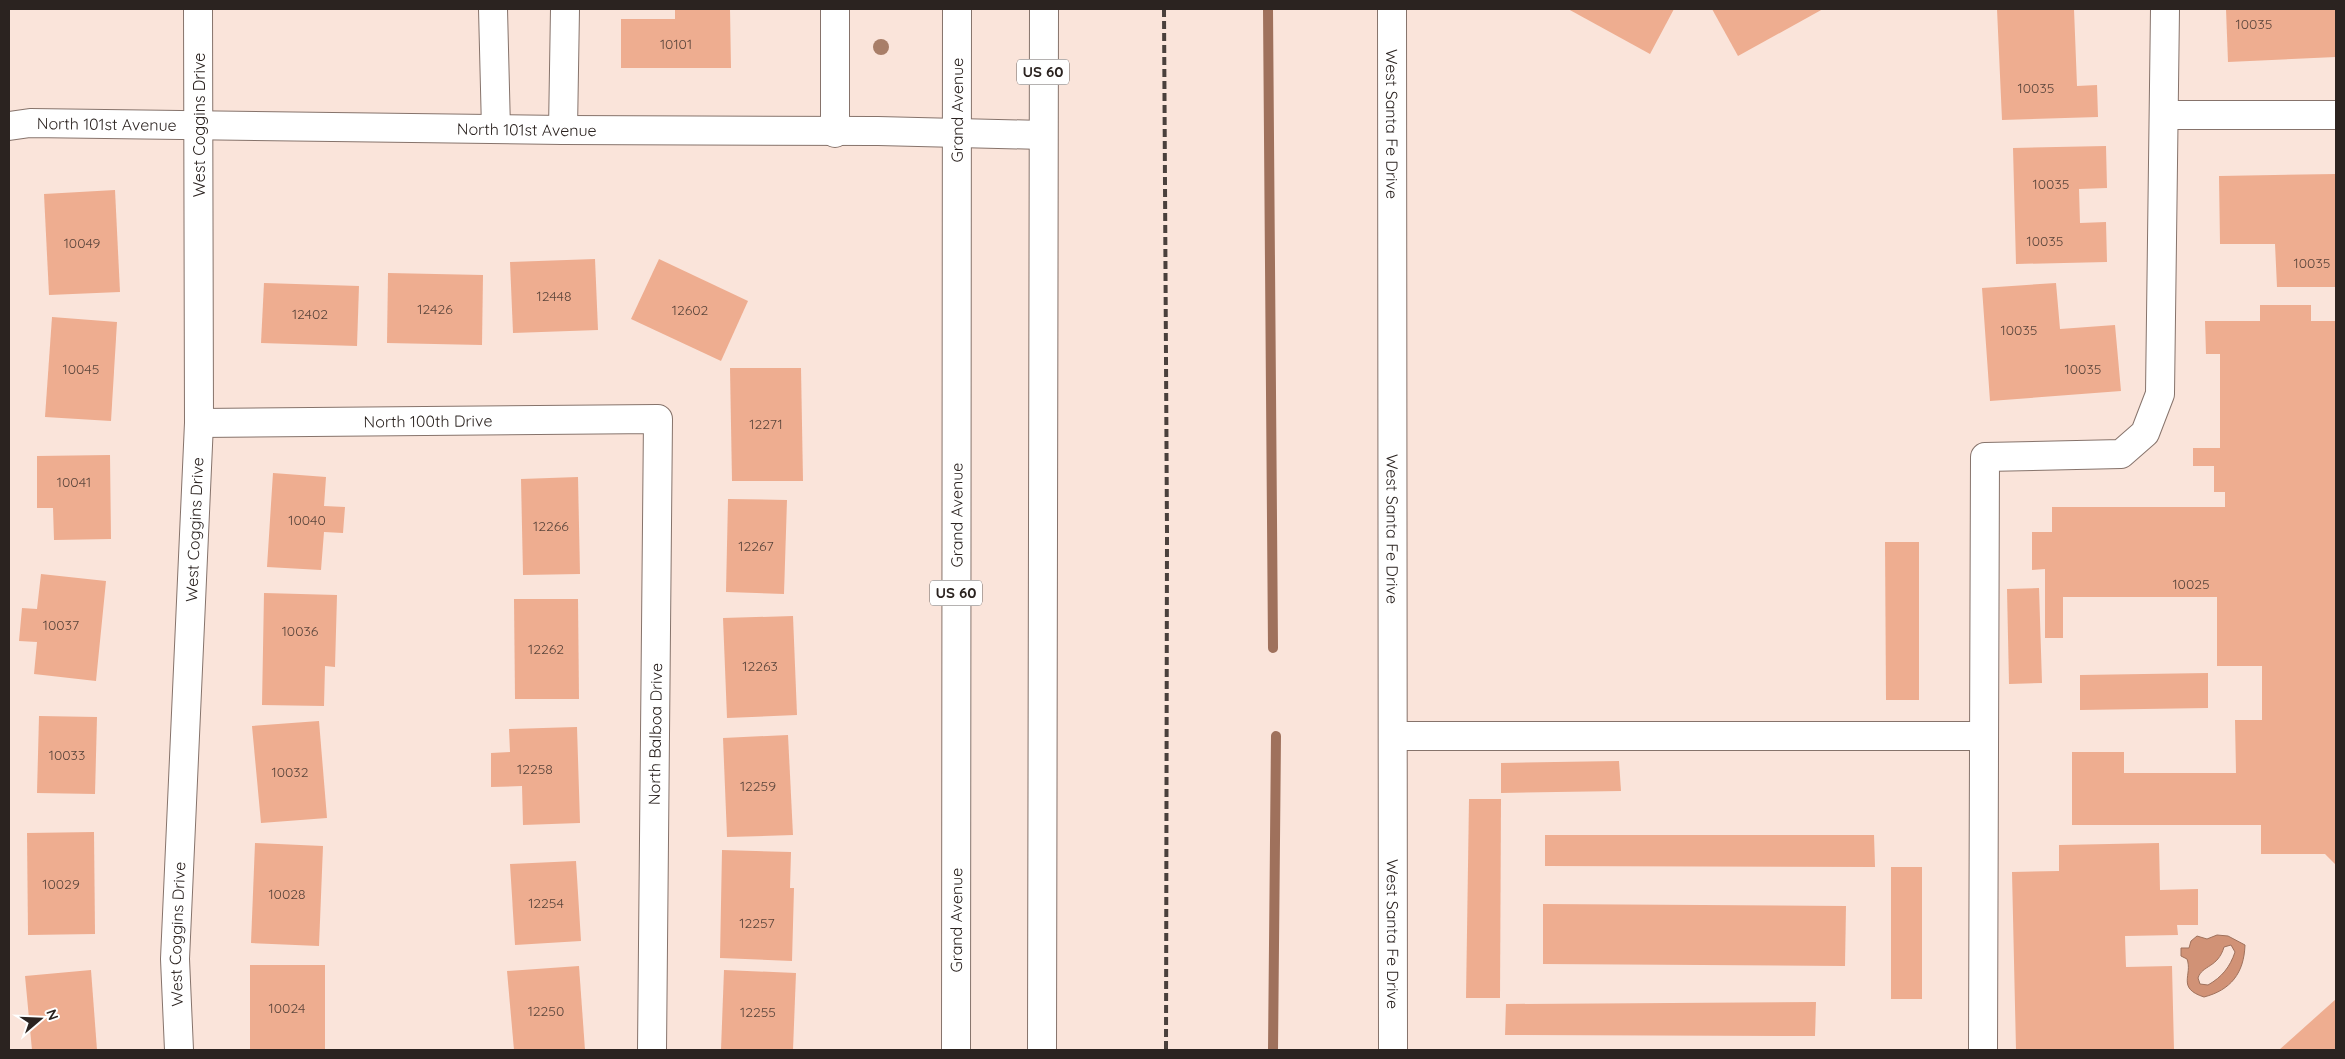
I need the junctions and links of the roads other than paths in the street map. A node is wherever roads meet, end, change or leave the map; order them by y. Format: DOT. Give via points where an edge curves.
graph roads {
  1 [pos="198,9"];
  2 [pos="493,9"];
  3 [pos="564,9"];
  4 [pos="835,9"];
  5 [pos="957,9"];
  6 [pos="1044,9"];
  7 [pos="1392,9"];
  8 [pos="2165,9"];
  9 [pos="2165,115"];
  10 [pos="2336,116"];
  11 [pos="199,125"];
  12 [pos="9,126"];
  13 [pos="496,129"];
  14 [pos="563,130"];
  15 [pos="834,132"];
  16 [pos="957,135"];
  17 [pos="1043,136"];
  18 [pos="658,419"];
  19 [pos="199,422"];
  20 [pos="1393,736"];
  21 [pos="1984,736"];
  22 [pos="179,1050"];
  23 [pos="652,1050"];
  24 [pos="956,1050"];
  25 [pos="1042,1050"];
  26 [pos="1394,1050"];
  27 [pos="1983,1050"];
  1 -- 11 [label="main road, West Coggins Drive"];
  2 -- 13 [label="main road"];
  3 -- 14 [label="main road"];
  4 -- 15 [label="main road"];
  5 -- 16 [label="main road, Grand Avenue / US 60"];
  6 -- 17 [label="main road, US 60"];
  7 -- 20 [label="main road, West Santa Fe Drive"];
  8 -- 9 [label="main road"];
  9 -- 10 [label="main road"];
  9 -- 21 [label="main road" via="2160,394 2145,433 2121,454 1985,457"];
  11 -- 12 [label="main road, North 101st Avenue"];
  11 -- 13 [label="main road, North 101st Avenue"];
  11 -- 19 [label="main road, West Coggins Drive"];
  13 -- 14 [label="main road, North 101st Avenue"];
  14 -- 15 [label="main road, North 101st Avenue"];
  15 -- 16 [label="main road, North 101st Avenue"];
  16 -- 17 [label="main road, North 101st Avenue"];
  16 -- 24 [label="main road, Grand Avenue / US 60"];
  17 -- 25 [label="main road, US 60"];
  18 -- 19 [label="main road, North 100th Drive"];
  18 -- 23 [label="main road, North Balboa Drive"];
  19 -- 22 [label="main road, West Coggins Drive" via="175,959"];
  20 -- 21 [label="main road"];
  20 -- 26 [label="main road, West Santa Fe Drive"];
  21 -- 27 [label="main road"];
}
